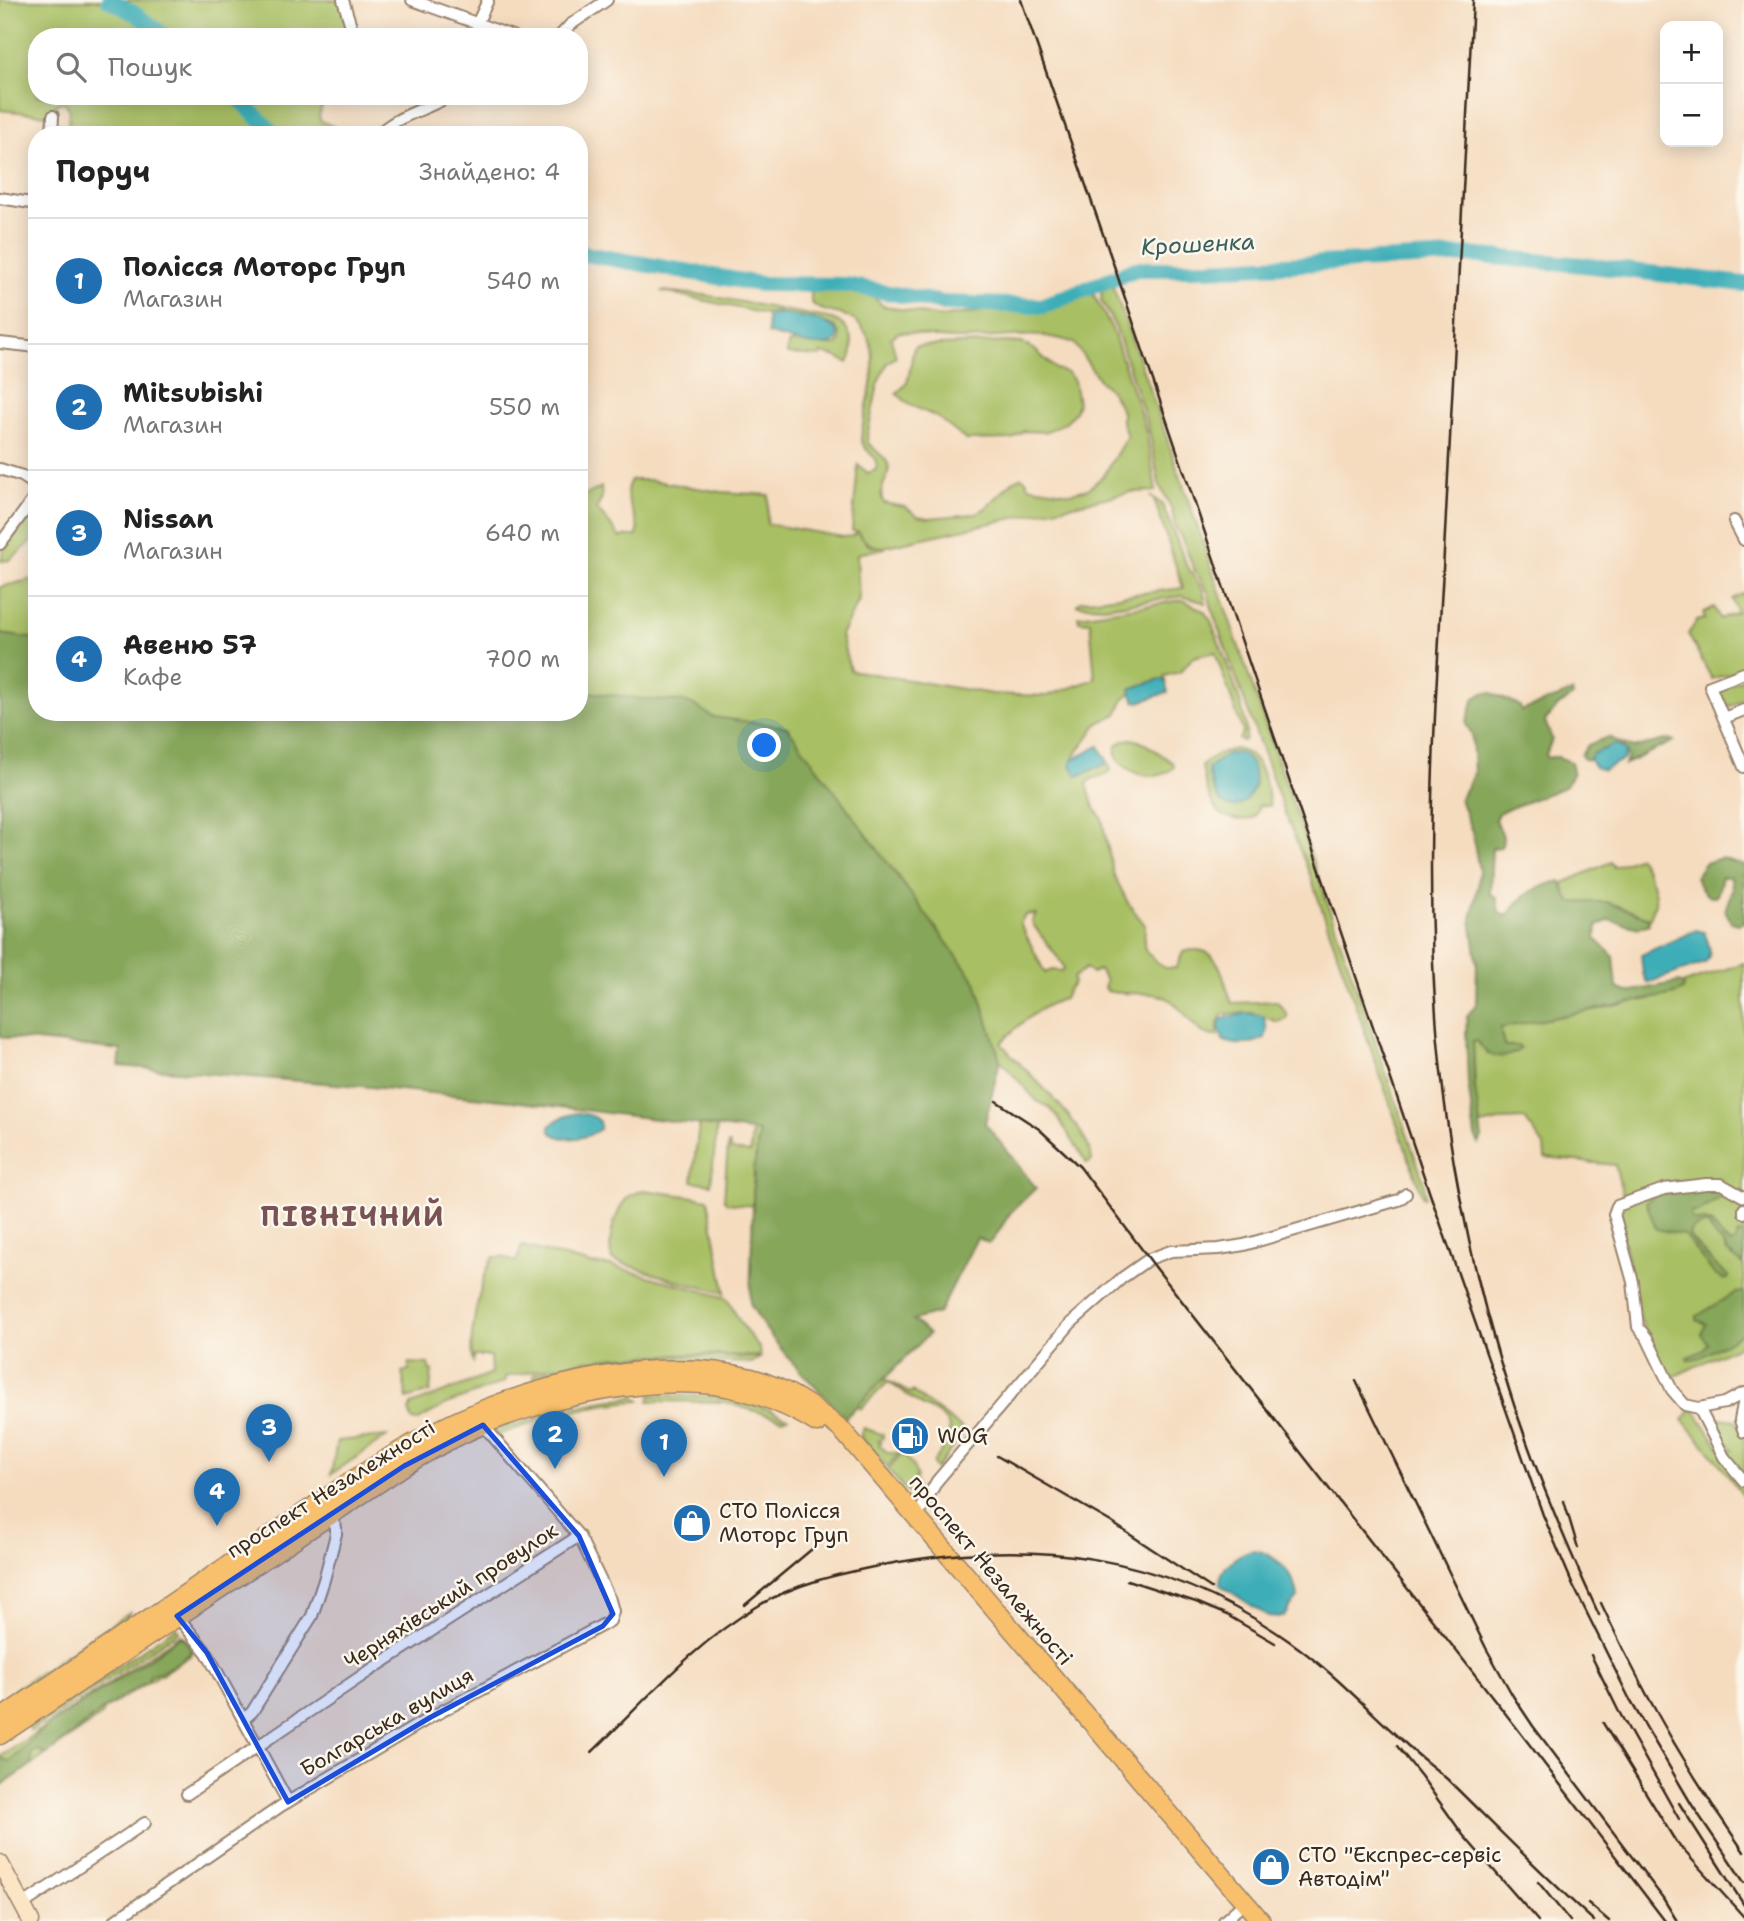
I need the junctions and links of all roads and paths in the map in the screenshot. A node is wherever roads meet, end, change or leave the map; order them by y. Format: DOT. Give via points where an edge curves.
graph roads {
  1 [pos="342,0"];
  2 [pos="412,0"];
  3 [pos="488,0"];
  4 [pos="607,0"];
  5 [pos="477,24"];
  6 [pos="351,28"];
  7 [pos="489,28"];
  8 [pos="567,28"];
  9 [pos="436,105"];
  10 [pos="53,116"];
  11 [pos="52,126"];
  12 [pos="385,126"];
  13 [pos="0,198"];
  14 [pos="28,203"];
  15 [pos="0,343"];
  16 [pos="28,346"];
  17 [pos="0,469"];
  18 [pos="28,480"];
  19 [pos="28,506"];
  20 [pos="1734,521"];
  21 [pos="1744,540"];
  22 [pos="0,544"];
  23 [pos="1744,673"];
  24 [pos="1744,710"];
  25 [pos="1724,718"];
  26 [pos="1740,745"];
  27 [pos="1744,767"];
  28 [pos="1406,1194"];
  29 [pos="1744,1197"];
  30 [pos="1744,1393"];
  31 [pos="1744,1399"];
  32 [pos="1699,1408"];
  33 [pos="483,1425"];
  34 [pos="1744,1432"];
  35 [pos="1744,1481"];
  36 [pos="327,1515"];
  37 [pos="915,1521"];
  38 [pos="579,1536"];
  39 [pos="177,1616"];
  40 [pos="0,1719"];
  41 [pos="244,1719"];
  42 [pos="0,1735"];
  43 [pos="259,1747"];
  44 [pos="187,1794"];
  45 [pos="288,1802"];
  46 [pos="145,1824"];
  47 [pos="0,1863"];
  48 [pos="0,1878"];
  49 [pos="23,1913"];
  50 [pos="1238,1913"];
  51 [pos="31,1921"];
  52 [pos="114,1921"];
  53 [pos="1261,1921"];
  1 -- 6 [label="street"];
  2 -- 5 [label="street"];
  3 -- 5 [label="street"];
  4 -- 8 [label="street"];
  5 -- 7 [label="street"];
  9 -- 12 [label="street"];
  10 -- 11 [label="street"];
  13 -- 14 [label="street"];
  15 -- 16 [label="street"];
  17 -- 18 [label="street"];
  19 -- 22 [label="street"];
  20 -- 21 [label="street"];
  23 -- 25 [label="street" via="1710,686"];
  24 -- 25 [label="street"];
  25 -- 26 [label="street"];
  26 -- 27 [label="street"];
  28 -- 37 [label="street" via="1258,1241 1171,1251 1149,1259 1071,1323 937,1481"];
  29 -- 32 [label="street" via="1721,1184 1664,1189 1617,1206 1614,1214 1633,1282 1638,1327 1672,1390 1685,1405"];
  30 -- 32 [label="street" via="1726,1403"];
  31 -- 34 [label="street" via="1740,1420"];
  32 -- 35 [label="street" via="1724,1457"];
  33 -- 36 [label="main road, проспект Незалежності" via="404,1466"];
  33 -- 37 [label="main road, проспект Незалежності" via="607,1390 688,1385 745,1391 820,1425"];
  33 -- 38 [label="street, Черняхівський провулок"];
  36 -- 39 [label="main road, проспект Незалежності"];
  36 -- 41 [label="street" via="336,1534 312,1616"];
  37 -- 40 [label="main road, проспект Незалежності" via="842,1430 777,1388 753,1378 713,1372 638,1372 589,1379 509,1401 417,1443"];
  37 -- 50 [label="main road, проспект Незалежності"];
  38 -- 43 [label="street, Черняхівський провулок"];
  38 -- 45 [label="street, Болгарська вулиця" via="612,1606 610,1621 431,1717"];
  39 -- 41 [label="street" via="208,1653"];
  39 -- 42 [label="main road, проспект Незалежності"];
  41 -- 43 [label="street"];
  43 -- 44 [label="street, Черняхівський провулок"];
  43 -- 45 [label="street"];
  45 -- 52 [label="street, Болгарська вулиця"];
  46 -- 49 [label="street"];
  47 -- 49 [label="main road"];
  48 -- 49 [label="main road"];
  49 -- 51 [label="main road"];
  50 -- 53 [label="main road, проспект Незалежності"];
}
